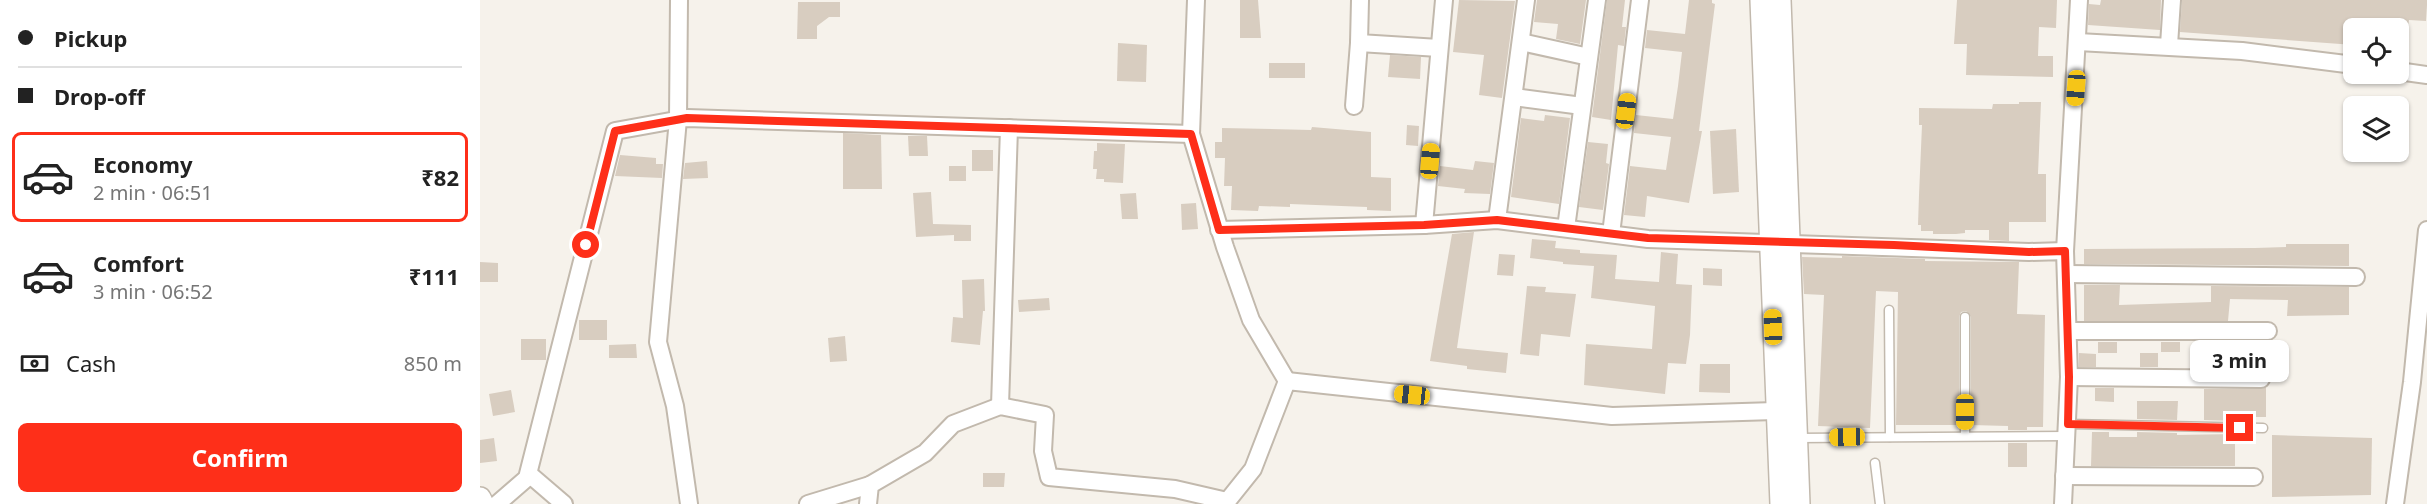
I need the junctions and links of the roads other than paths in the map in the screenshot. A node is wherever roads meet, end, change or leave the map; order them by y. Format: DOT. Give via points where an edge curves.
graph roads {
  1 [pos="679,0"];
  2 [pos="1196,0"];
  3 [pos="1360,0"];
  4 [pos="1444,0"];
  5 [pos="1526,0"];
  6 [pos="1597,0"];
  7 [pos="1640,0"];
  8 [pos="1761,0"];
  9 [pos="1780,0"];
  10 [pos="2079,0"];
  11 [pos="2172,0"];
  12 [pos="1521,42"];
  13 [pos="2078,42"];
  14 [pos="1359,43"];
  15 [pos="2169,45"];
  16 [pos="1439,48"];
  17 [pos="1589,57"];
  18 [pos="2343,64"];
  19 [pos="2409,73"];
  20 [pos="2427,75"];
  21 [pos="1514,96"];
  22 [pos="1354,106"];
  23 [pos="1582,106"];
  24 [pos="678,119"];
  25 [pos="1009,128"];
  26 [pos="1191,134"];
  27 [pos="1497,220"];
  28 [pos="1424,225"];
  29 [pos="1566,228"];
  30 [pos="1219,230"];
  31 [pos="2427,230"];
  32 [pos="1611,234"];
  33 [pos="1779,242"];
  34 [pos="2065,251"];
  35 [pos="2066,274"];
  36 [pos="2356,277"];
  37 [pos="1889,310"];
  38 [pos="1965,317"];
  39 [pos="2068,331"];
  40 [pos="2268,331"];
  41 [pos="2069,377"];
  42 [pos="2261,379"];
  43 [pos="1287,381"];
  44 [pos="2420,383"];
  45 [pos="1000,406"];
  46 [pos="1775,411"];
  47 [pos="2263,428"];
  48 [pos="2067,430"];
  49 [pos="1965,436"];
  50 [pos="1890,437"];
  51 [pos="1796,438"];
  52 [pos="1875,463"];
  53 [pos="529,474"];
  54 [pos="2064,476"];
  55 [pos="2254,477"];
  56 [pos="870,485"];
  57 [pos="480,498"];
  58 [pos="1226,503"];
  59 [pos="483,504"];
  60 [pos="496,504"];
  61 [pos="564,504"];
  62 [pos="689,504"];
  63 [pos="808,504"];
  64 [pos="868,504"];
  65 [pos="1780,504"];
  66 [pos="1799,504"];
  67 [pos="1880,504"];
  68 [pos="2063,504"];
  69 [pos="2394,504"];
  1 -- 24 [label="street"];
  2 -- 26 [label="street"];
  3 -- 14 [label="street"];
  4 -- 16 [label="street"];
  5 -- 12 [label="street"];
  6 -- 17 [label="street"];
  7 -- 32 [label="street"];
  8 -- 33 [label="street"];
  9 -- 33 [label="street"];
  10 -- 13 [label="street"];
  11 -- 15 [label="street"];
  12 -- 17 [label="street"];
  12 -- 21 [label="street"];
  13 -- 15 [label="street"];
  13 -- 34 [label="street"];
  14 -- 16 [label="street"];
  14 -- 22 [label="street"];
  15 -- 18 [label="street"];
  16 -- 28 [label="street"];
  17 -- 23 [label="street"];
  19 -- 20 [label="street"];
  21 -- 23 [label="street"];
  21 -- 27 [label="street"];
  23 -- 29 [label="street"];
  24 -- 25 [label="street"];
  24 -- 53 [label="street" via="615,131"];
  24 -- 62 [label="street" via="658,342 675,406"];
  25 -- 26 [label="street"];
  25 -- 45 [label="street"];
  26 -- 30 [label="street"];
  27 -- 28 [label="street"];
  27 -- 29 [label="street"];
  28 -- 30 [label="street"];
  29 -- 32 [label="street"];
  30 -- 43 [label="street" via="1251,320"];
  31 -- 44 [label="street"];
  32 -- 33 [label="street"];
  33 -- 34 [label="street"];
  33 -- 46 [label="street"];
  33 -- 51 [label="street"];
  34 -- 35 [label="street"];
  35 -- 36 [label="street"];
  35 -- 39 [label="street"];
  37 -- 50 [label="lane"];
  38 -- 49 [label="lane"];
  39 -- 40 [label="street"];
  39 -- 41 [label="street"];
  41 -- 42 [label="street"];
  41 -- 48 [label="street"];
  43 -- 46 [label="street" via="1612,416"];
  43 -- 58 [label="street" via="1253,469"];
  44 -- 69 [label="street"];
  45 -- 56 [label="street" via="953,424 925,453"];
  45 -- 58 [label="street" via="1045,415 1043,451 1049,477 1175,489"];
  46 -- 65 [label="street"];
  47 -- 48 [label="lane"];
  48 -- 49 [label="lane"];
  48 -- 54 [label="street"];
  49 -- 50 [label="lane"];
  50 -- 51 [label="lane"];
  51 -- 66 [label="street"];
  52 -- 67 [label="lane"];
  53 -- 60 [label="street"];
  53 -- 61 [label="street"];
  54 -- 55 [label="street"];
  54 -- 68 [label="street"];
  56 -- 63 [label="street"];
  56 -- 64 [label="street"];
  57 -- 59 [label="street"];
}
